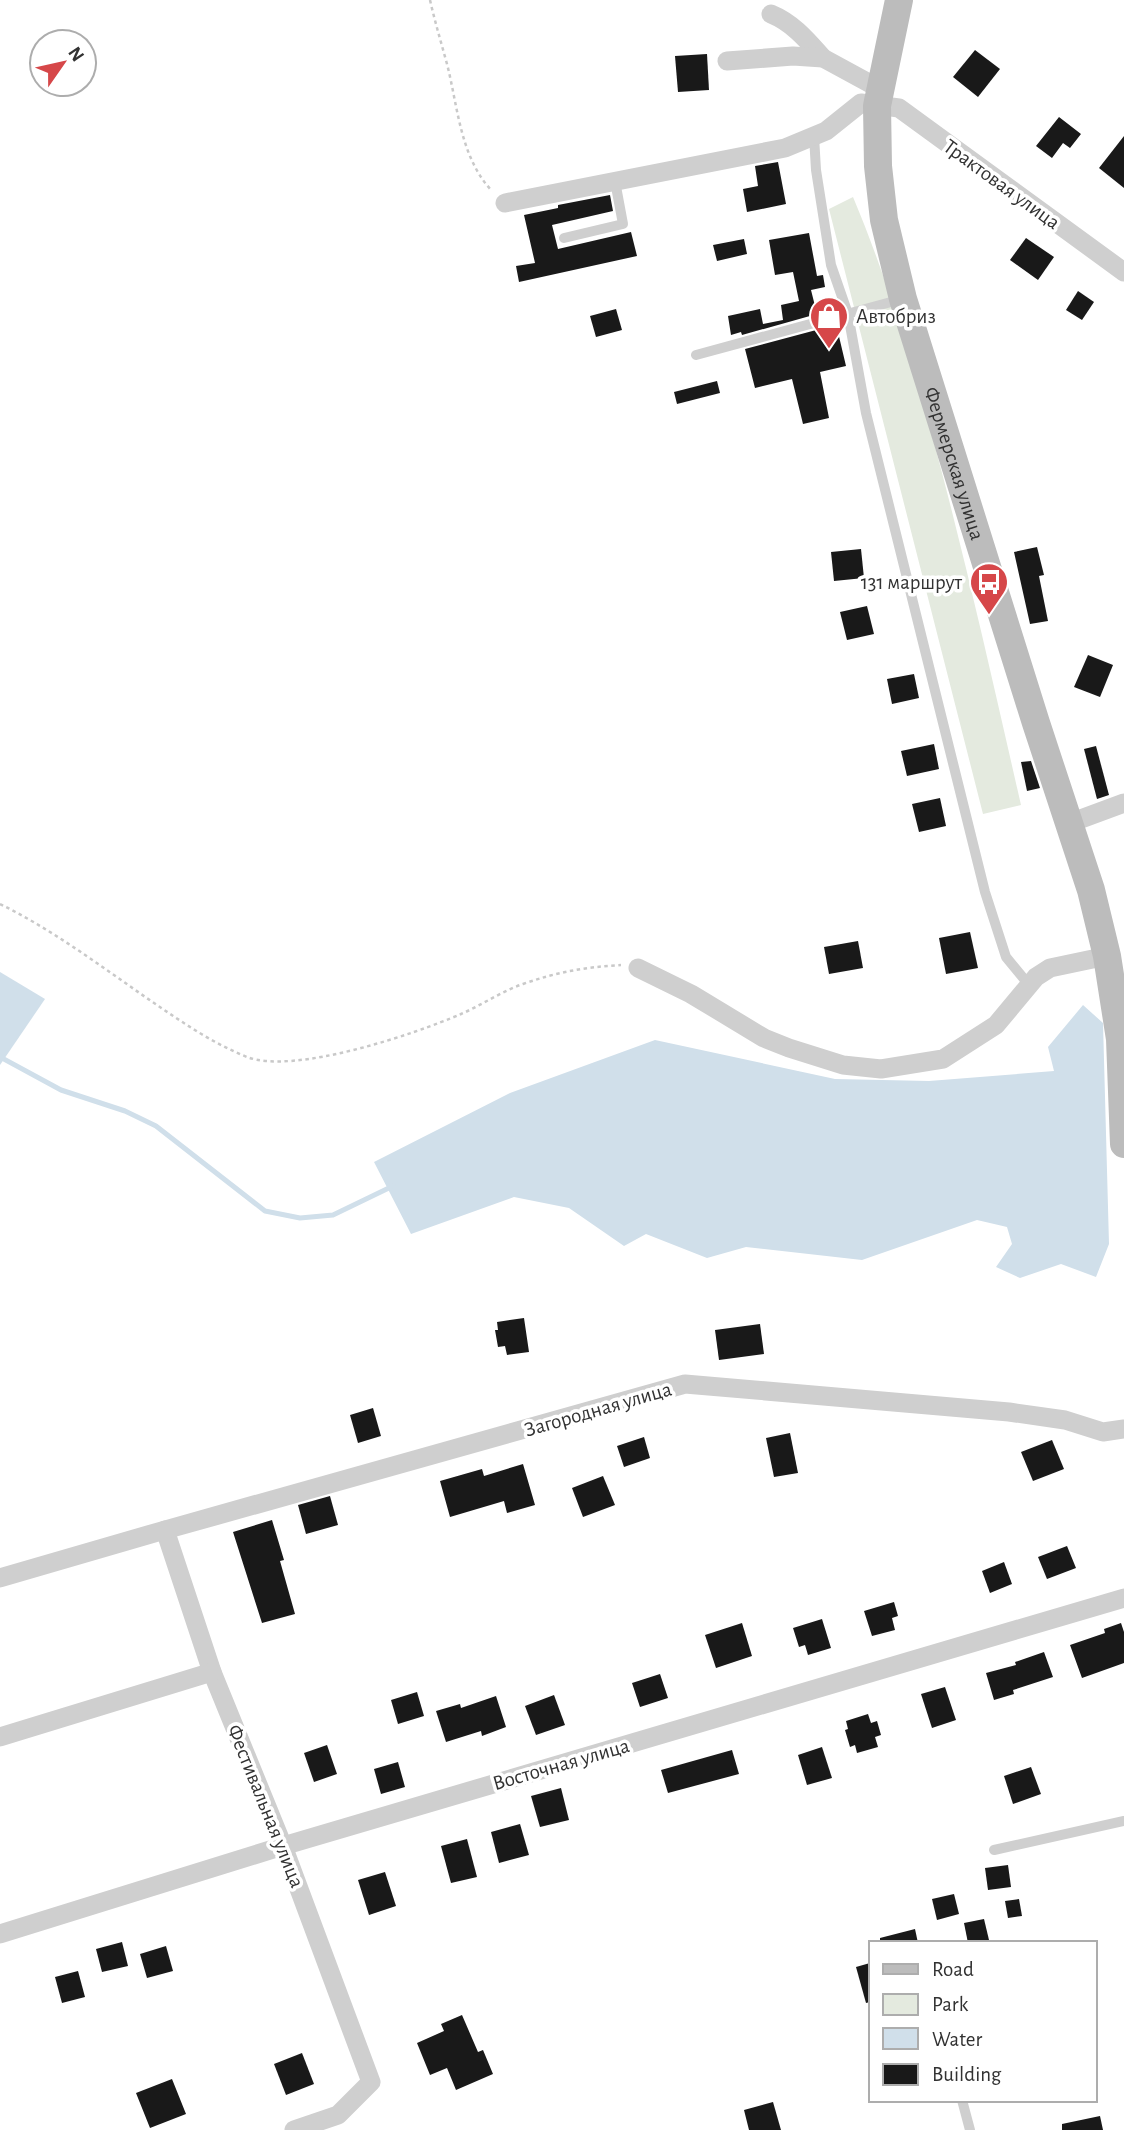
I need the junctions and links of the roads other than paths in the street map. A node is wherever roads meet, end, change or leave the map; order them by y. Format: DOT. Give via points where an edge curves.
graph roads {
  1 [pos="899,0"];
  2 [pos="771,14"];
  3 [pos="822,58"];
  4 [pos="727,61"];
  5 [pos="878,97"];
  6 [pos="814,135"];
  7 [pos="615,181"];
  8 [pos="505,203"];
  9 [pos="564,238"];
  10 [pos="1124,272"];
  11 [pos="903,299"];
  12 [pos="848,314"];
  13 [pos="696,355"];
  14 [pos="1124,803"];
  15 [pos="1070,823"];
  16 [pos="1107,956"];
  17 [pos="638,968"];
  18 [pos="1029,985"];
  19 [pos="1124,1127"];
  20 [pos="1124,1144"];
  21 [pos="1124,1429"];
  22 [pos="165,1530"];
  23 [pos="0,1578"];
  24 [pos="1124,1598"];
  25 [pos="212,1672"];
  26 [pos="0,1737"];
  27 [pos="1124,1821"];
  28 [pos="283,1846"];
  29 [pos="993,1850"];
  30 [pos="0,1934"];
  31 [pos="963,2102"];
  32 [pos="294,2130"];
  33 [pos="970,2130"];
  1 -- 5 [label="street, Фермерская улица"];
  2 -- 3 [label="street" via="802,34"];
  3 -- 4 [label="street"];
  3 -- 5 [label="street, Трактовая улица"];
  5 -- 6 [label="street" via="861,103"];
  5 -- 10 [label="street, Трактовая улица"];
  5 -- 11 [label="street, Фермерская улица" via="884,220"];
  6 -- 7 [label="street" via="785,148"];
  6 -- 12 [label="lane" via="831,265"];
  7 -- 8 [label="street"];
  7 -- 9 [label="lane" via="623,224"];
  11 -- 12 [label="lane"];
  11 -- 15 [label="street, Фермерская улица"];
  12 -- 13 [label="lane"];
  12 -- 18 [label="lane" via="866,413 985,892 1006,957"];
  14 -- 15 [label="street"];
  15 -- 16 [label="street, Фермерская улица"];
  16 -- 18 [label="street" via="1050,968"];
  16 -- 19 [label="street, Фермерская улица" via="1120,1040"];
  17 -- 18 [label="street" via="764,1038 843,1065 881,1069 943,1059 996,1025"];
  19 -- 20 [label="street, Фермерская улица"];
  21 -- 22 [label="street, Загородная улица" via="1102,1432 1065,1420 1009,1412 685,1384"];
  22 -- 23 [label="street, Загородная улица"];
  22 -- 25 [label="street, Фестивальная улица"];
  24 -- 28 [label="street, Восточная улица"];
  25 -- 26 [label="street"];
  25 -- 28 [label="street, Фестивальная улица"];
  27 -- 29 [label="lane"];
  28 -- 30 [label="street, Восточная улица"];
  28 -- 32 [label="street, Фестивальная улица" via="371,2082 338,2115"];
  31 -- 33 [label="lane"];
}
